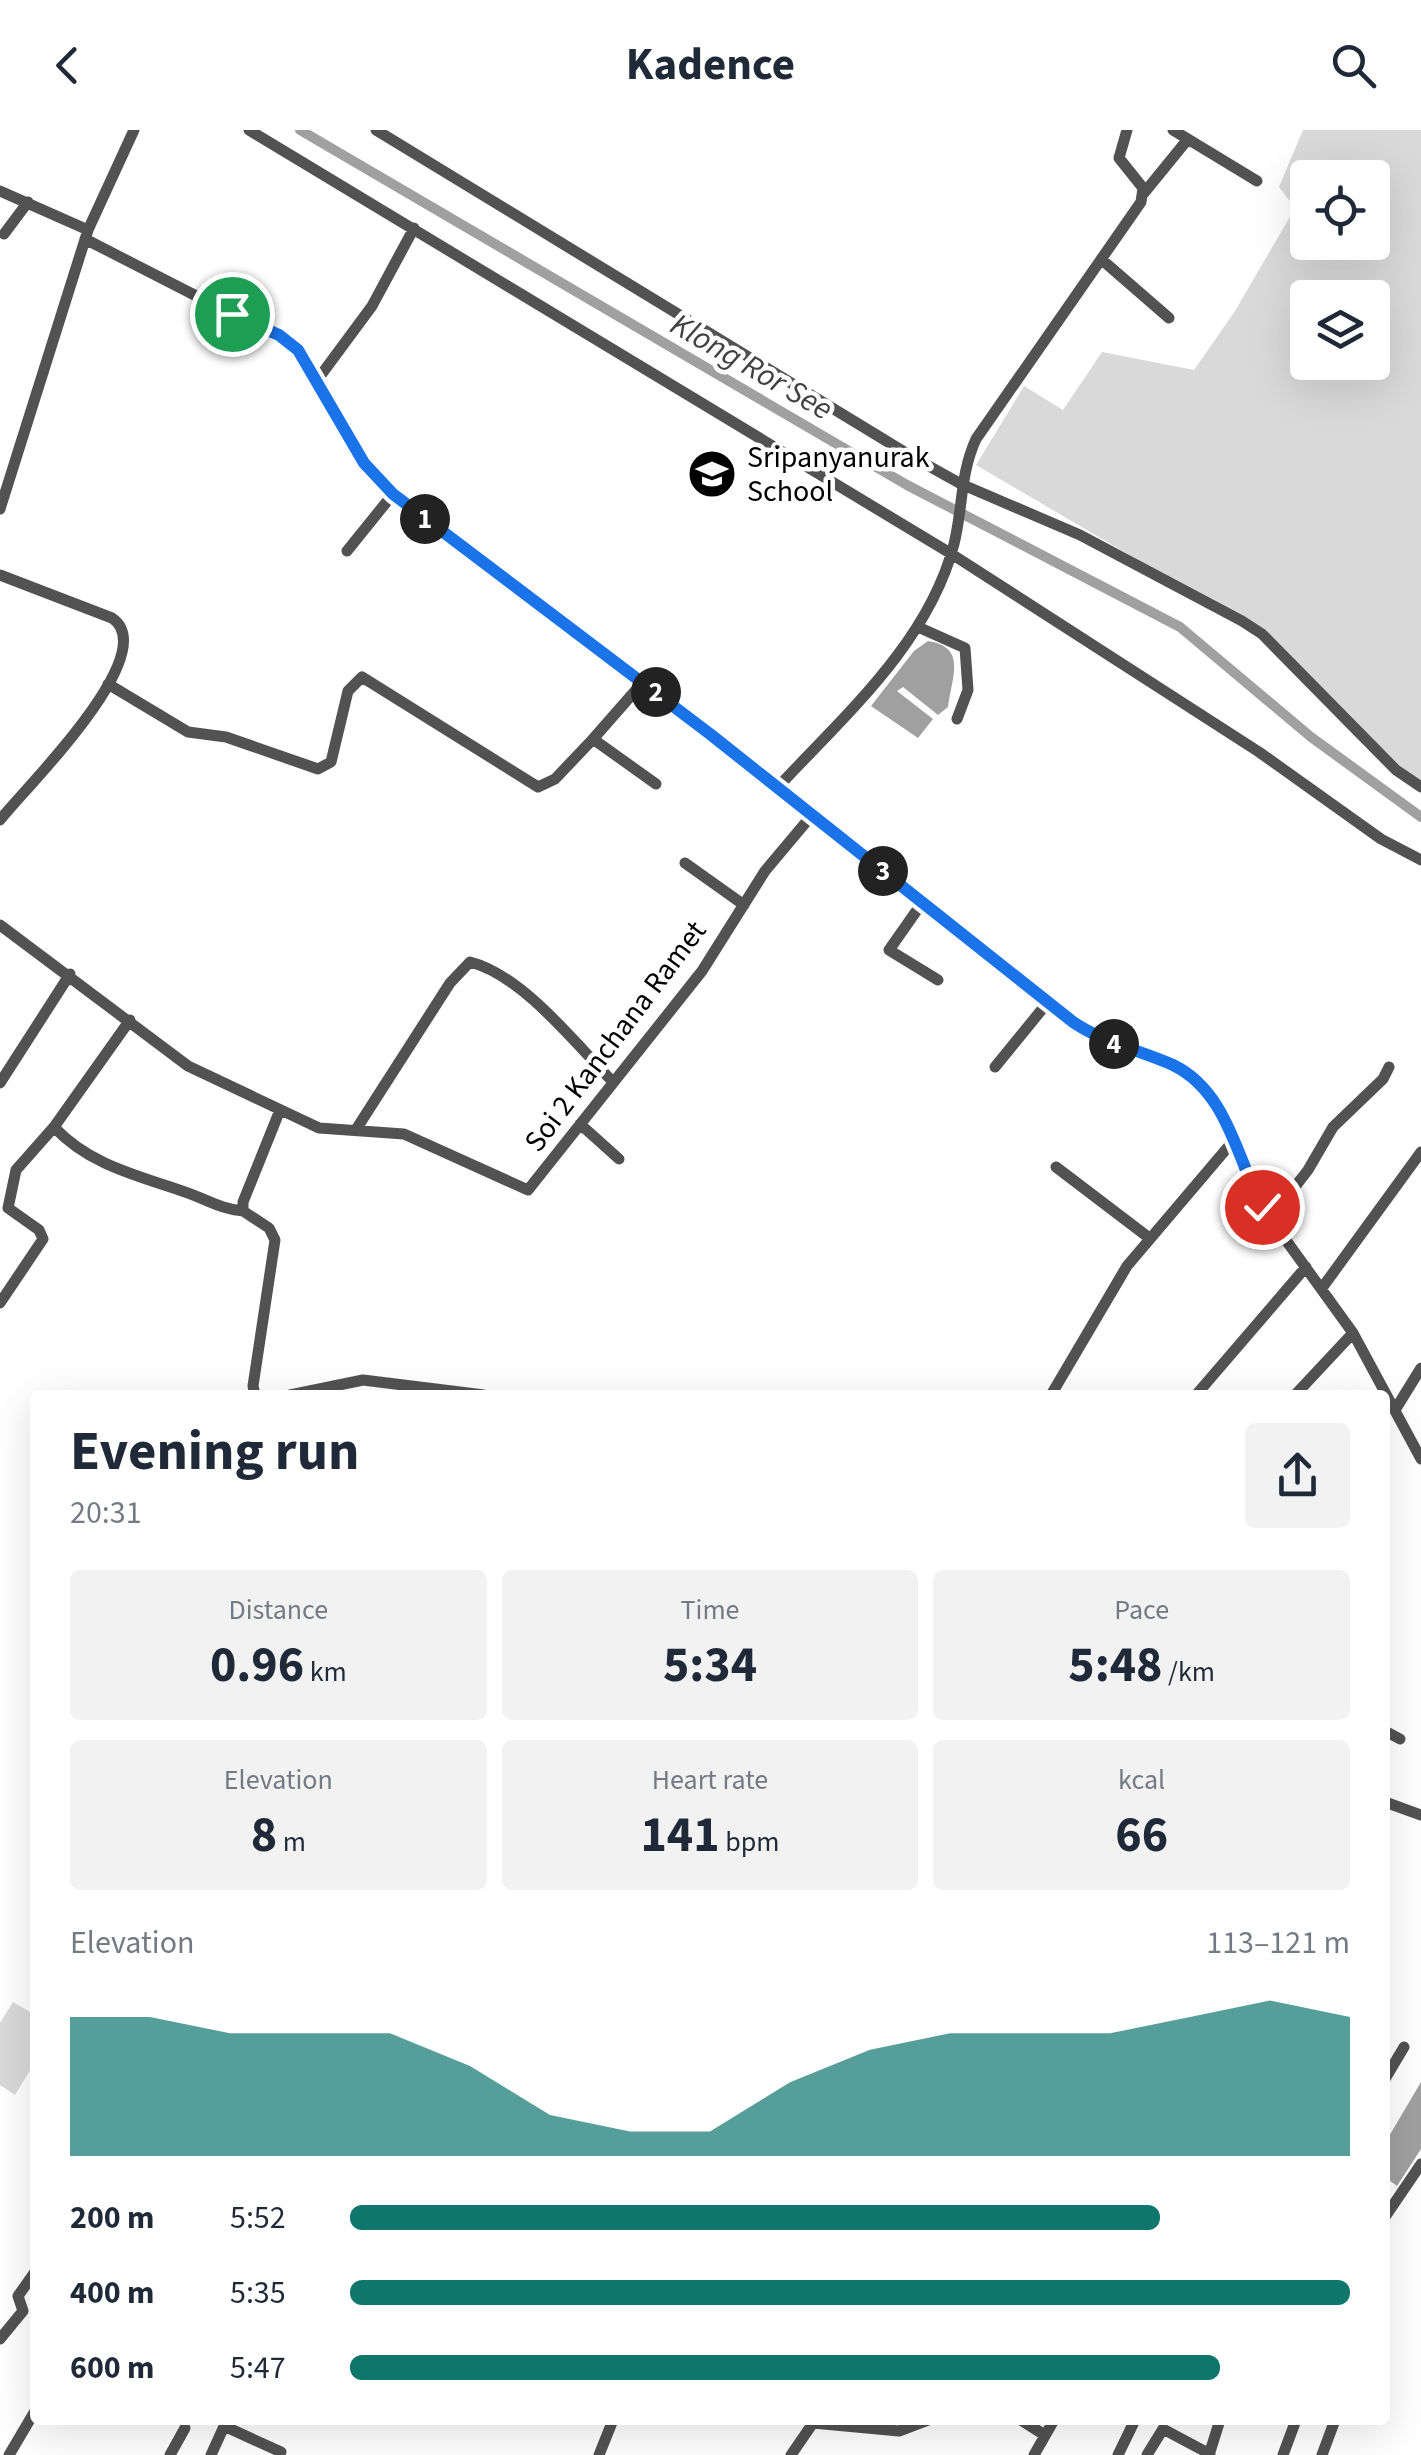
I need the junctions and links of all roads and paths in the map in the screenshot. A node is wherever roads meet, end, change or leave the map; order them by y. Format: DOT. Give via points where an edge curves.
graph roads {
  1 [pos="134,130"];
  2 [pos="248,130"];
  3 [pos="376,130"];
  4 [pos="1127,130"];
  5 [pos="1174,130"];
  6 [pos="1188,139"];
  7 [pos="1256,182"];
  8 [pos="0,191"];
  9 [pos="1144,193"];
  10 [pos="28,202"];
  11 [pos="414,228"];
  12 [pos="4,234"];
  13 [pos="87,235"];
  14 [pos="1101,259"];
  15 [pos="1169,318"];
  16 [pos="318,379"];
  17 [pos="0,448"];
  18 [pos="17,454"];
  19 [pos="961,487"];
  20 [pos="393,494"];
  21 [pos="0,509"];
  22 [pos="952,549"];
  23 [pos="347,551"];
  24 [pos="0,575"];
  25 [pos="918,628"];
  26 [pos="643,682"];
  27 [pos="108,684"];
  28 [pos="957,719"];
  29 [pos="593,738"];
  30 [pos="656,784"];
  31 [pos="778,787"];
  32 [pos="1421,787"];
  33 [pos="812,815"];
  34 [pos="0,820"];
  35 [pos="1421,860"];
  36 [pos="685,863"];
  37 [pos="922,903"];
  38 [pos="744,904"];
  39 [pos="0,925"];
  40 [pos="70,974"];
  41 [pos="938,980"];
  42 [pos="1048,1002"];
  43 [pos="130,1020"];
  44 [pos="1388,1067"];
  45 [pos="995,1068"];
  46 [pos="613,1082"];
  47 [pos="0,1084"];
  48 [pos="280,1110"];
  49 [pos="580,1124"];
  50 [pos="54,1127"];
  51 [pos="357,1128"];
  52 [pos="1234,1140"];
  53 [pos="1421,1152"];
  54 [pos="619,1159"];
  55 [pos="1056,1167"];
  56 [pos="243,1211"];
  57 [pos="1270,1219"];
  58 [pos="1148,1236"];
  59 [pos="1306,1267"];
  60 [pos="1322,1288"];
  61 [pos="0,1303"];
  62 [pos="1352,1333"];
  63 [pos="1421,1368"];
  64 [pos="389,1389"];
  65 [pos="254,1390"];
  66 [pos="310,1390"];
  67 [pos="1054,1390"];
  68 [pos="1200,1390"];
  69 [pos="1300,1390"];
  70 [pos="1384,1390"];
  71 [pos="1390,1401"];
  72 [pos="1395,1410"];
  73 [pos="1421,1460"];
  74 [pos="1390,1734"];
  75 [pos="1400,1739"];
  76 [pos="1390,1804"];
  77 [pos="1421,1815"];
  78 [pos="1404,2047"];
  79 [pos="1390,2071"];
  80 [pos="1421,2164"];
  81 [pos="1408,2182"];
  82 [pos="1421,2189"];
  83 [pos="1390,2209"];
  84 [pos="30,2279"];
  85 [pos="0,2339"];
  86 [pos="30,2419"];
  87 [pos="224,2425"];
  88 [pos="229,2425"];
  89 [pos="611,2425"];
  90 [pos="811,2425"];
  91 [pos="834,2425"];
  92 [pos="915,2425"];
  93 [pos="1029,2425"];
  94 [pos="1050,2425"];
  95 [pos="1133,2425"];
  96 [pos="1219,2425"];
  97 [pos="1294,2425"];
  98 [pos="1333,2425"];
  99 [pos="185,2428"];
  100 [pos="1043,2434"];
  101 [pos="281,2452"];
  102 [pos="1210,2454"];
  103 [pos="9,2455"];
  104 [pos="170,2455"];
  105 [pos="211,2455"];
  106 [pos="599,2455"];
  107 [pos="791,2455"];
  108 [pos="1034,2455"];
  109 [pos="1118,2455"];
  110 [pos="1147,2455"];
  111 [pos="1284,2455"];
  112 [pos="1322,2455"];
  1 -- 13 [label="street"];
  2 -- 11 [label="street"];
  3 -- 19 [label="street"];
  4 -- 9 [label="street" via="1120,158"];
  5 -- 6 [label="street"];
  6 -- 7 [label="street"];
  6 -- 9 [label="street"];
  8 -- 10 [label="street"];
  9 -- 14 [label="street"];
  10 -- 12 [label="street"];
  10 -- 13 [label="street"];
  11 -- 16 [label="street" via="372,306"];
  11 -- 22 [label="street" via="570,327"];
  13 -- 16 [label="street" via="279,335"];
  13 -- 18 [label="street"];
  14 -- 15 [label="street"];
  14 -- 19 [label="street" via="976,439"];
  16 -- 20 [label="street" via="364,463"];
  17 -- 18 [label="street"];
  18 -- 21 [label="street"];
  19 -- 22 [label="street"];
  19 -- 32 [label="street" via="1080,536 1262,634 1396,770"];
  20 -- 23 [label="street"];
  20 -- 26 [label="street"];
  22 -- 25 [label="street"];
  22 -- 35 [label="street" via="1380,839"];
  24 -- 27 [label="street" via="121,625 125,640"];
  25 -- 28 [label="street" via="965,648 968,690"];
  25 -- 31 [label="street"];
  26 -- 29 [label="street"];
  26 -- 31 [label="street"];
  27 -- 29 [label="street" via="188,732 226,737 309,768 331,762 348,692 362,677 538,787 556,779"];
  27 -- 34 [label="street" via="69,742"];
  29 -- 30 [label="street"];
  31 -- 33 [label="street"];
  33 -- 37 [label="street"];
  33 -- 38 [label="street, Soi 2 Kanchana Ramet"];
  36 -- 38 [label="street"];
  37 -- 41 [label="street" via="889,950"];
  37 -- 42 [label="street"];
  38 -- 46 [label="street, Soi 2 Kanchana Ramet" via="702,971"];
  39 -- 40 [label="street, Soi 2 Kanchana Ramet"];
  40 -- 43 [label="street, Soi 2 Kanchana Ramet"];
  40 -- 47 [label="street"];
  42 -- 45 [label="street"];
  42 -- 52 [label="street" via="1096,1037 1192,1076"];
  43 -- 48 [label="street, Soi 2 Kanchana Ramet" via="188,1066"];
  43 -- 50 [label="street"];
  44 -- 57 [label="street" via="1333,1127"];
  46 -- 49 [label="street, Soi 2 Kanchana Ramet"];
  46 -- 51 [label="street" via="543,1009 470,962"];
  48 -- 51 [label="street, Soi 2 Kanchana Ramet" via="318,1128"];
  48 -- 56 [label="street"];
  49 -- 51 [label="street, Soi 2 Kanchana Ramet" via="528,1190 404,1134"];
  49 -- 54 [label="street"];
  50 -- 56 [label="street" via="114,1168 217,1208"];
  50 -- 61 [label="street" via="14,1175 8,1208 43,1239"];
  52 -- 57 [label="street"];
  52 -- 58 [label="street"];
  53 -- 60 [label="street"];
  55 -- 58 [label="street"];
  56 -- 65 [label="street" via="269,1228 274,1240"];
  57 -- 59 [label="street"];
  58 -- 67 [label="street"];
  59 -- 60 [label="street"];
  59 -- 68 [label="street"];
  60 -- 62 [label="street"];
  62 -- 69 [label="street"];
  62 -- 70 [label="street"];
  63 -- 72 [label="street"];
  64 -- 66 [label="street" via="345,1381"];
  71 -- 72 [label="street"];
  72 -- 73 [label="street"];
  74 -- 75 [label="street"];
  76 -- 77 [label="street"];
  78 -- 79 [label="street"];
  80 -- 81 [label="street"];
  81 -- 82 [label="street"];
  81 -- 83 [label="street"];
  84 -- 85 [label="street" via="18,2296 24,2310"];
  86 -- 103 [label="street"];
  87 -- 105 [label="street"];
  88 -- 101 [label="street"];
  89 -- 106 [label="street"];
  90 -- 107 [label="street"];
  91 -- 92 [label="street" via="899,2431"];
  93 -- 100 [label="street"];
  94 -- 100 [label="street"];
  95 -- 109 [label="street"];
  96 -- 102 [label="street"];
  97 -- 111 [label="street"];
  98 -- 112 [label="street"];
  99 -- 104 [label="street"];
  100 -- 108 [label="street"];
  102 -- 110 [label="street" via="1163,2429"];
}
